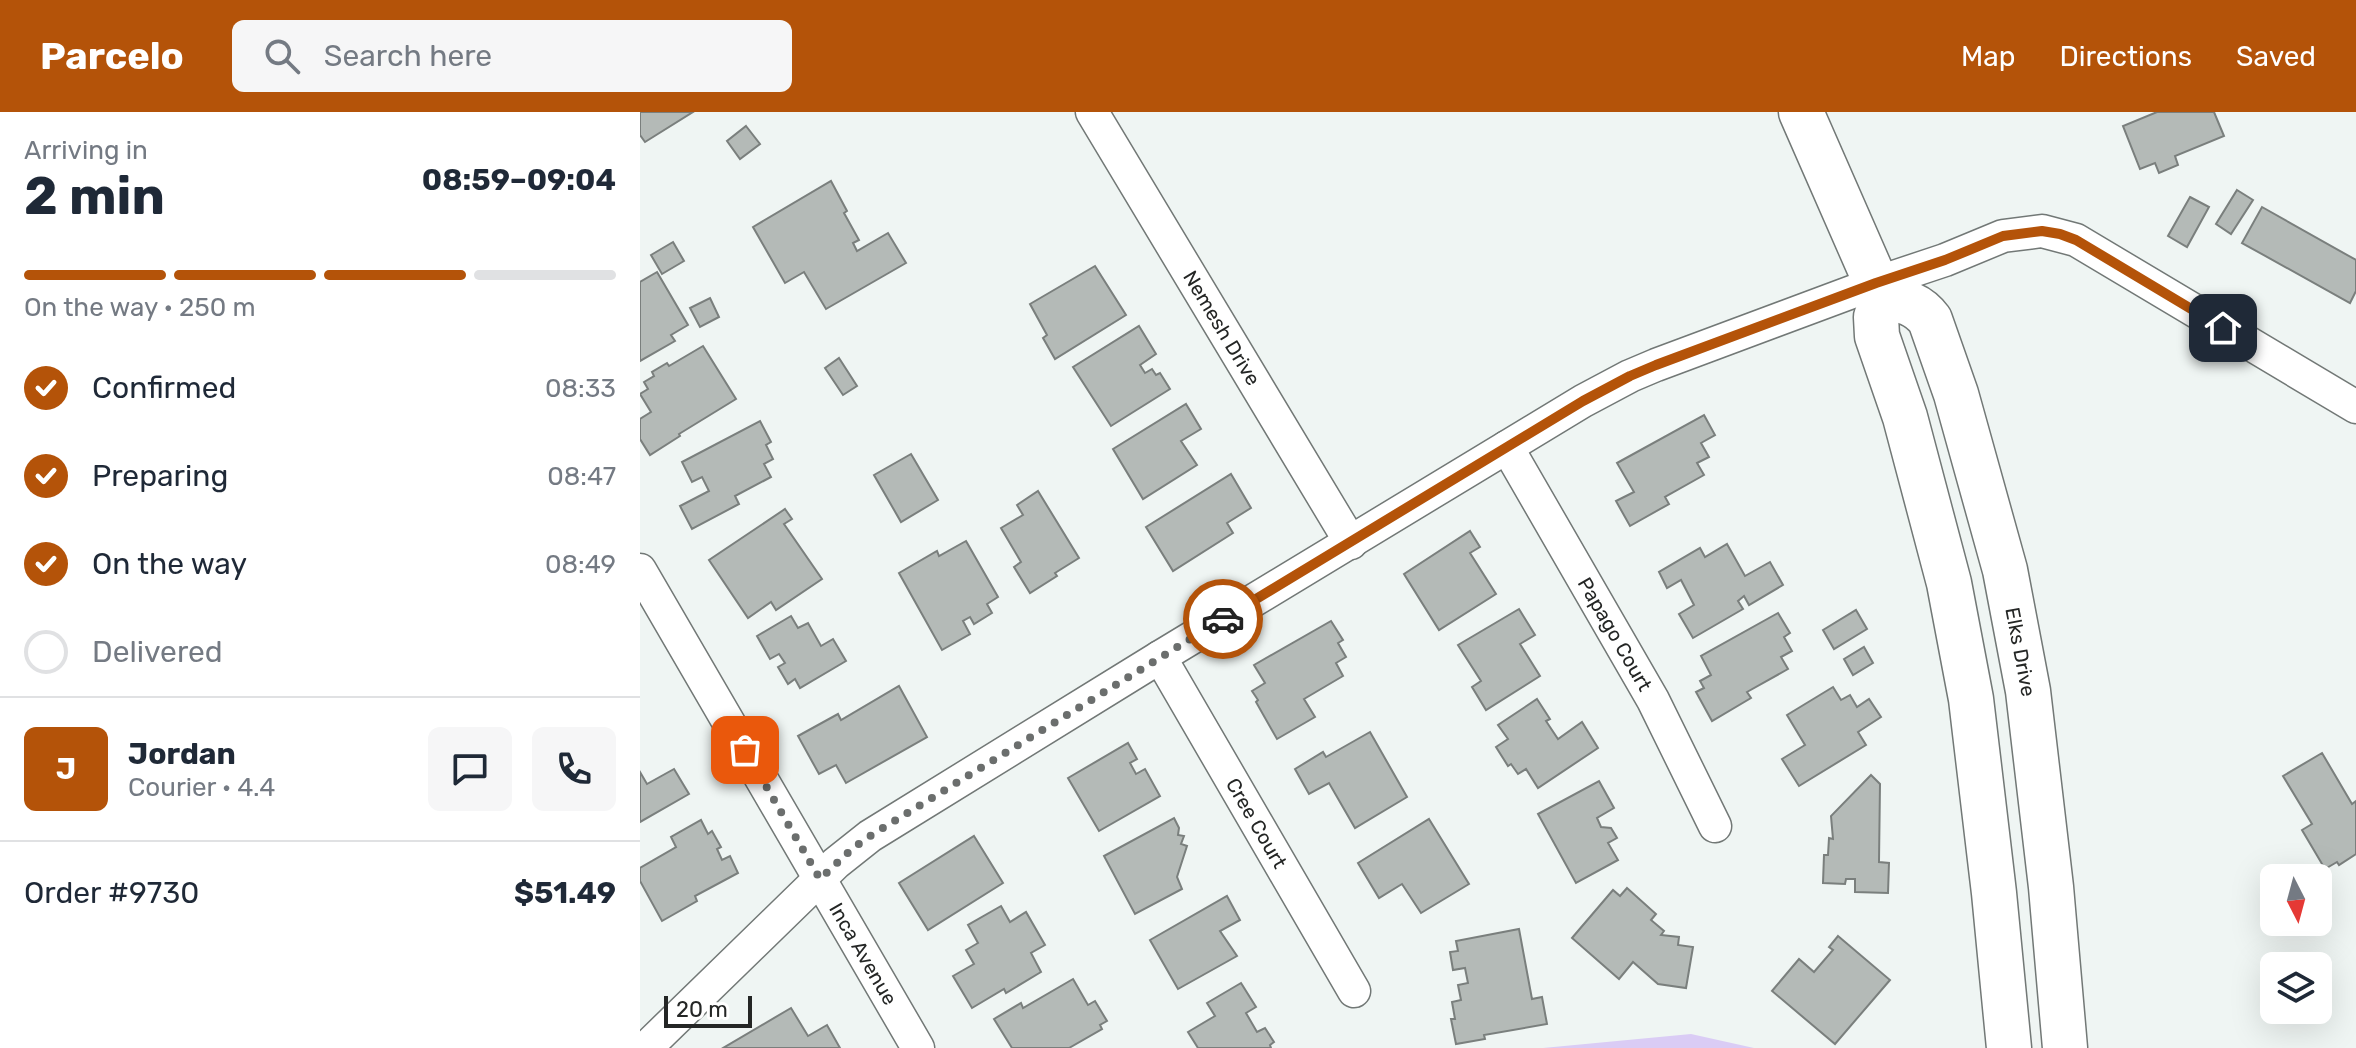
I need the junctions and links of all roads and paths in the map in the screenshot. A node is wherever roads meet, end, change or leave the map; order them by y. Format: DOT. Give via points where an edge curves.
graph roads {
  1 [pos="1092,112"];
  2 [pos="1801,112"];
  3 [pos="1880,291"];
  4 [pos="2356,407"];
  5 [pos="1507,447"];
  6 [pos="1351,543"];
  7 [pos="640,570"];
  8 [pos="1160,657"];
  9 [pos="1715,826"];
  10 [pos="820,879"];
  11 [pos="1354,991"];
  12 [pos="646,1048"];
  13 [pos="918,1048"];
  14 [pos="2009,1048"];
  15 [pos="2065,1048"];
  1 -- 6 [label="street, Nemesh Drive"];
  2 -- 3 [label="main road"];
  3 -- 4 [label="street" via="2003,236 2060,234"];
  3 -- 5 [label="street" via="1630,376"];
  3 -- 14 [label="main road" via="1877,336 1905,417 1949,583 1971,699"];
  3 -- 15 [label="main road, Elks Drive" via="1914,306 1930,320 2005,570 2028,691"];
  5 -- 6 [label="street"];
  5 -- 9 [label="street, Papago Court" via="1653,700"];
  6 -- 8 [label="street"];
  7 -- 10 [label="street, Inca Avenue"];
  8 -- 10 [label="street" via="870,836"];
  8 -- 11 [label="street, Cree Court"];
  10 -- 12 [label="street"];
  10 -- 13 [label="street, Inca Avenue"];
}
